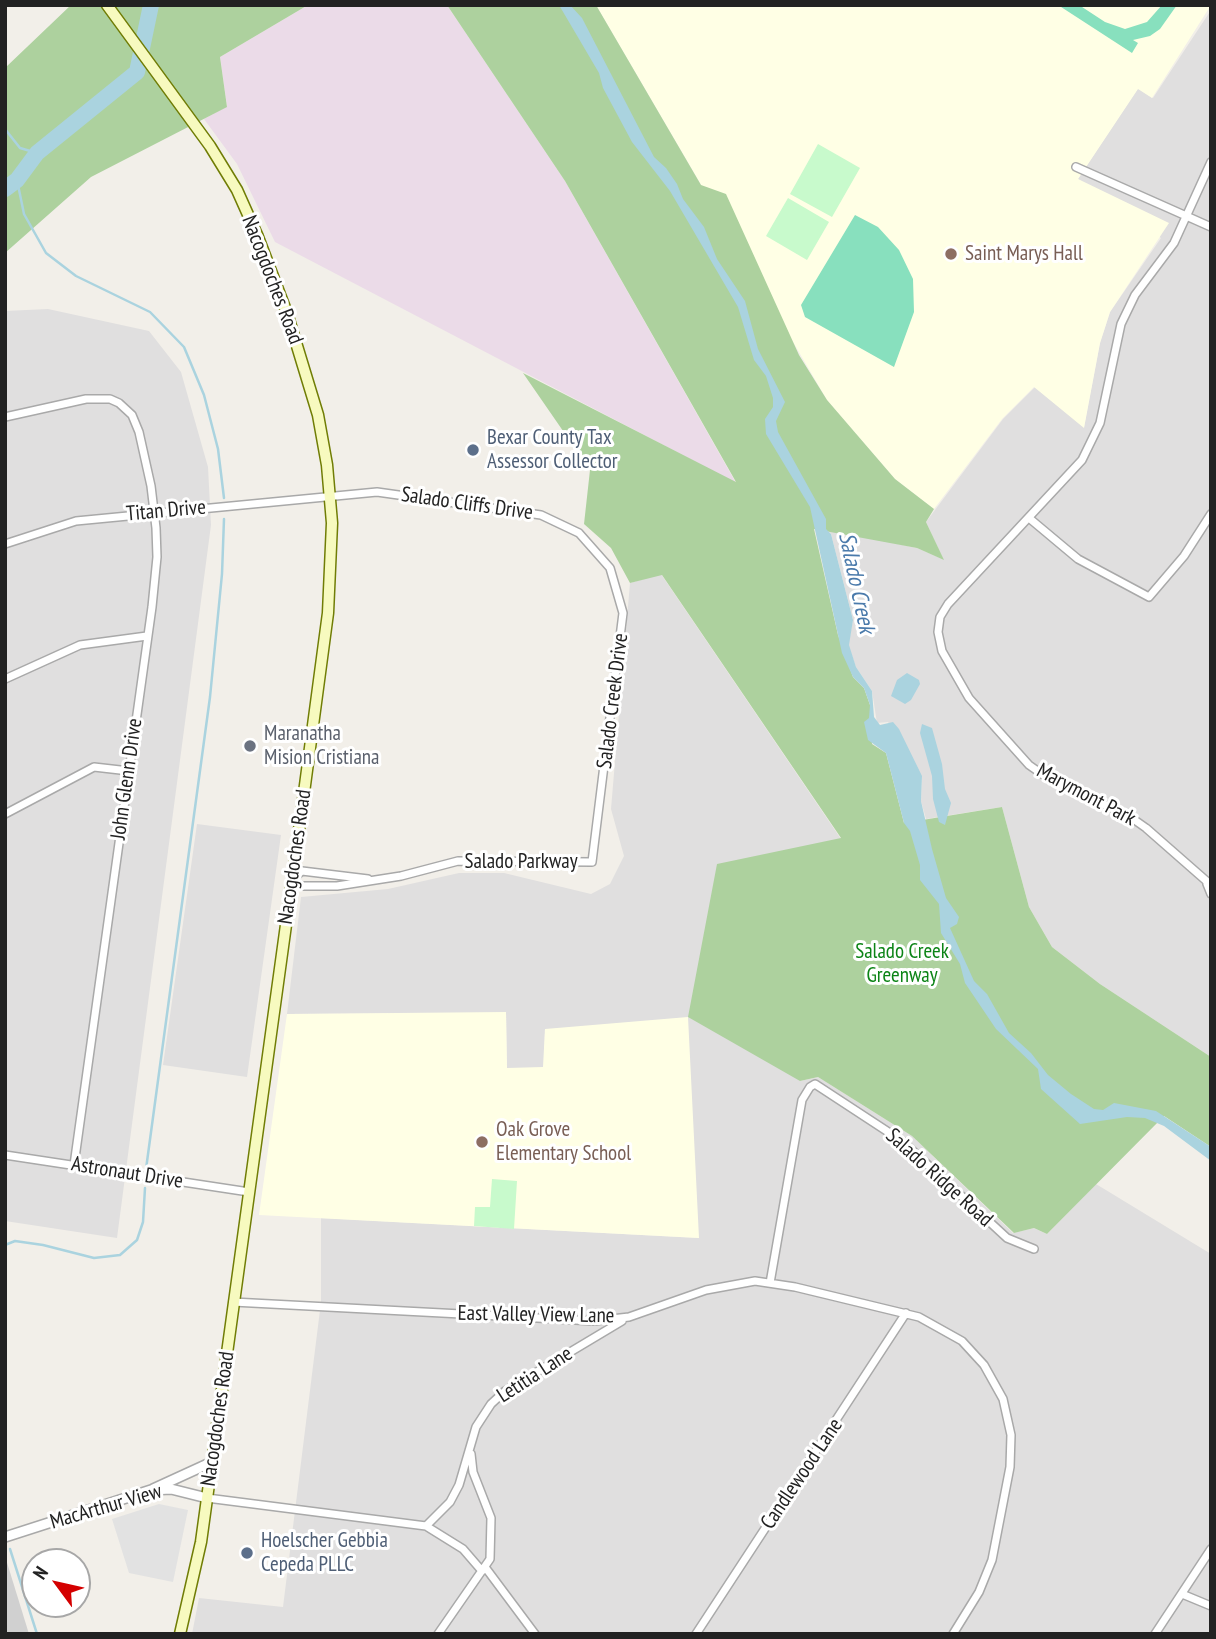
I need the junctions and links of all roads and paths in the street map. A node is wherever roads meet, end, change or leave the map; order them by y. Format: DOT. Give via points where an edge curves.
graph roads {
  1 [pos="107,5"];
  2 [pos="1211,162"];
  3 [pos="1076,167"];
  4 [pos="1186,215"];
  5 [pos="1211,227"];
  6 [pos="5,417"];
  7 [pos="330,496"];
  8 [pos="154,512"];
  9 [pos="1211,514"];
  10 [pos="1030,518"];
  11 [pos="5,544"];
  12 [pos="594,547"];
  13 [pos="147,636"];
  14 [pos="5,679"];
  15 [pos="128,771"];
  16 [pos="5,814"];
  17 [pos="592,862"];
  18 [pos="292,879"];
  19 [pos="368,879"];
  20 [pos="1209,885"];
  21 [pos="1211,894"];
  22 [pos="5,1154"];
  23 [pos="74,1165"];
  24 [pos="249,1192"];
  25 [pos="1034,1249"];
  26 [pos="770,1283"];
  27 [pos="233,1302"];
  28 [pos="906,1313"];
  29 [pos="629,1317"];
  30 [pos="470,1450"];
  31 [pos="212,1462"];
  32 [pos="151,1490"];
  33 [pos="207,1498"];
  34 [pos="426,1526"];
  35 [pos="5,1537"];
  36 [pos="1211,1549"];
  37 [pos="483,1569"];
  38 [pos="1182,1594"];
  39 [pos="1211,1606"];
  40 [pos="180,1634"];
  41 [pos="438,1634"];
  42 [pos="535,1634"];
  43 [pos="696,1634"];
  44 [pos="953,1634"];
  45 [pos="1155,1634"];
  1 -- 7 [label="main road, Nacogdoches Road" via="237,190 271,268 318,415"];
  2 -- 4 [label="street, Marymont Park"];
  3 -- 4 [label="street"];
  4 -- 5 [label="street"];
  4 -- 10 [label="street, Marymont Park" via="1174,243 1135,295 1121,324 1094,439 1072,474"];
  6 -- 8 [label="street, John Glenn Drive" via="86,399 116,402 132,415 139,432"];
  7 -- 8 [label="street, Titan Drive"];
  7 -- 12 [label="street, Salado Cliffs Drive" via="384,493 541,515 566,524"];
  7 -- 18 [label="main road, Nacogdoches Road" via="328,612"];
  8 -- 11 [label="street, Titan Drive" via="76,521"];
  8 -- 13 [label="street, John Glenn Drive" via="157,558"];
  9 -- 10 [label="street" via="1184,556 1149,597 1077,559"];
  10 -- 20 [label="street, Marymont Park" via="948,604 938,623 942,651 969,698 1039,773 1138,822"];
  12 -- 17 [label="street, Salado Creek Drive" via="610,568 624,613"];
  13 -- 14 [label="street" via="80,646"];
  13 -- 15 [label="street, John Glenn Drive"];
  15 -- 16 [label="street" via="94,767"];
  15 -- 23 [label="street, John Glenn Drive"];
  17 -- 19 [label="street, Salado Parkway" via="458,861 401,876"];
  18 -- 19 [label="street, Salado Parkway" via="303,886 337,886"];
  18 -- 19 [label="street, Salado Parkway" via="302,871"];
  18 -- 24 [label="main road, Nacogdoches Road"];
  20 -- 21 [label="street, Marymont Park"];
  22 -- 23 [label="street, Astronaut Drive"];
  23 -- 24 [label="street, Astronaut Drive"];
  24 -- 27 [label="main road, Nacogdoches Road"];
  25 -- 26 [label="street, Salado Ridge Road" via="1007,1238 902,1141 821,1085 810,1087 802,1100"];
  26 -- 28 [label="street, East Valley View Lane"];
  26 -- 29 [label="street, East Valley View Lane" via="724,1285"];
  27 -- 29 [label="street, East Valley View Lane" via="579,1321"];
  27 -- 31 [label="main road, Nacogdoches Road"];
  28 -- 43 [label="street, Candlewood Lane"];
  28 -- 44 [label="street, East Valley View Lane" via="962,1341 984,1365 1003,1399 1011,1436 996,1545 979,1592"];
  29 -- 30 [label="street, Letitia Lane" via="498,1397 481,1419"];
  30 -- 34 [label="street, Letitia Lane" via="450,1502"];
  30 -- 37 [label="street" via="491,1518 490,1559"];
  31 -- 32 [label="street"];
  31 -- 33 [label="main road, Nacogdoches Road"];
  32 -- 33 [label="street, MacArthur View" via="172,1489"];
  32 -- 35 [label="street, MacArthur View"];
  33 -- 34 [label="street"];
  33 -- 40 [label="main road, Nacogdoches Road"];
  34 -- 37 [label="street" via="463,1549"];
  36 -- 38 [label="street"];
  37 -- 41 [label="street"];
  37 -- 42 [label="street"];
  38 -- 39 [label="street"];
  38 -- 45 [label="street"];
}
